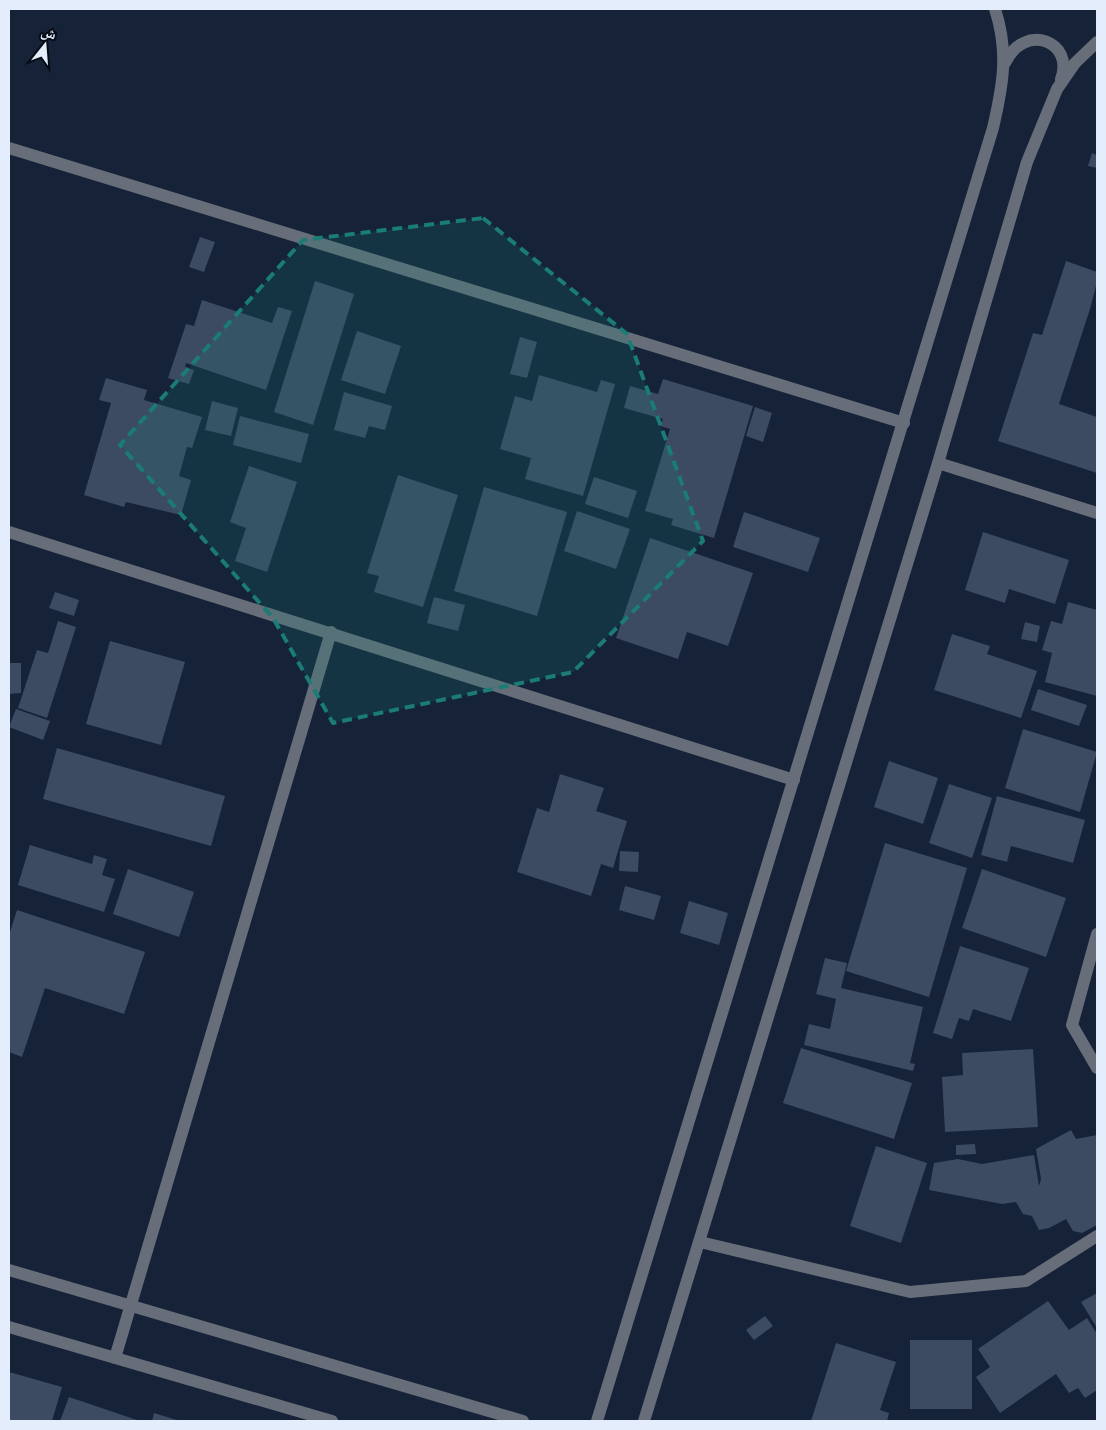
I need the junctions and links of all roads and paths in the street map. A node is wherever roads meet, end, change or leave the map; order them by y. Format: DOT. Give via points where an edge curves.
graph roads {
  1 [pos="995,9"];
  2 [pos="1097,42"];
  3 [pos="1005,63"];
  4 [pos="1057,89"];
  5 [pos="9,148"];
  6 [pos="904,423"];
  7 [pos="938,463"];
  8 [pos="1097,513"];
  9 [pos="9,532"];
  10 [pos="331,632"];
  11 [pos="794,780"];
  12 [pos="1097,934"];
  13 [pos="1097,1068"];
  14 [pos="1097,1236"];
  15 [pos="700,1242"];
  16 [pos="9,1270"];
  17 [pos="130,1307"];
  18 [pos="9,1327"];
  19 [pos="115,1358"];
  20 [pos="332,1421"];
  21 [pos="523,1421"];
  22 [pos="597,1421"];
  23 [pos="644,1421"];
  1 -- 3 [label="street" via="1002,29"];
  2 -- 4 [label="street"];
  3 -- 4 [label="street" via="1010,52 1027,40 1054,46 1064,63"];
  3 -- 6 [label="street" via="993,128"];
  4 -- 7 [label="street" via="1027,162"];
  5 -- 6 [label="street"];
  6 -- 11 [label="street"];
  7 -- 8 [label="street"];
  7 -- 15 [label="street"];
  9 -- 10 [label="street"];
  10 -- 11 [label="street"];
  10 -- 17 [label="street"];
  11 -- 22 [label="street"];
  12 -- 13 [label="street" via="1072,1025"];
  14 -- 15 [label="street" via="1026,1282 910,1292"];
  15 -- 23 [label="street"];
  16 -- 17 [label="street"];
  17 -- 19 [label="street"];
  17 -- 21 [label="street"];
  18 -- 19 [label="street"];
  19 -- 20 [label="street"];
}
